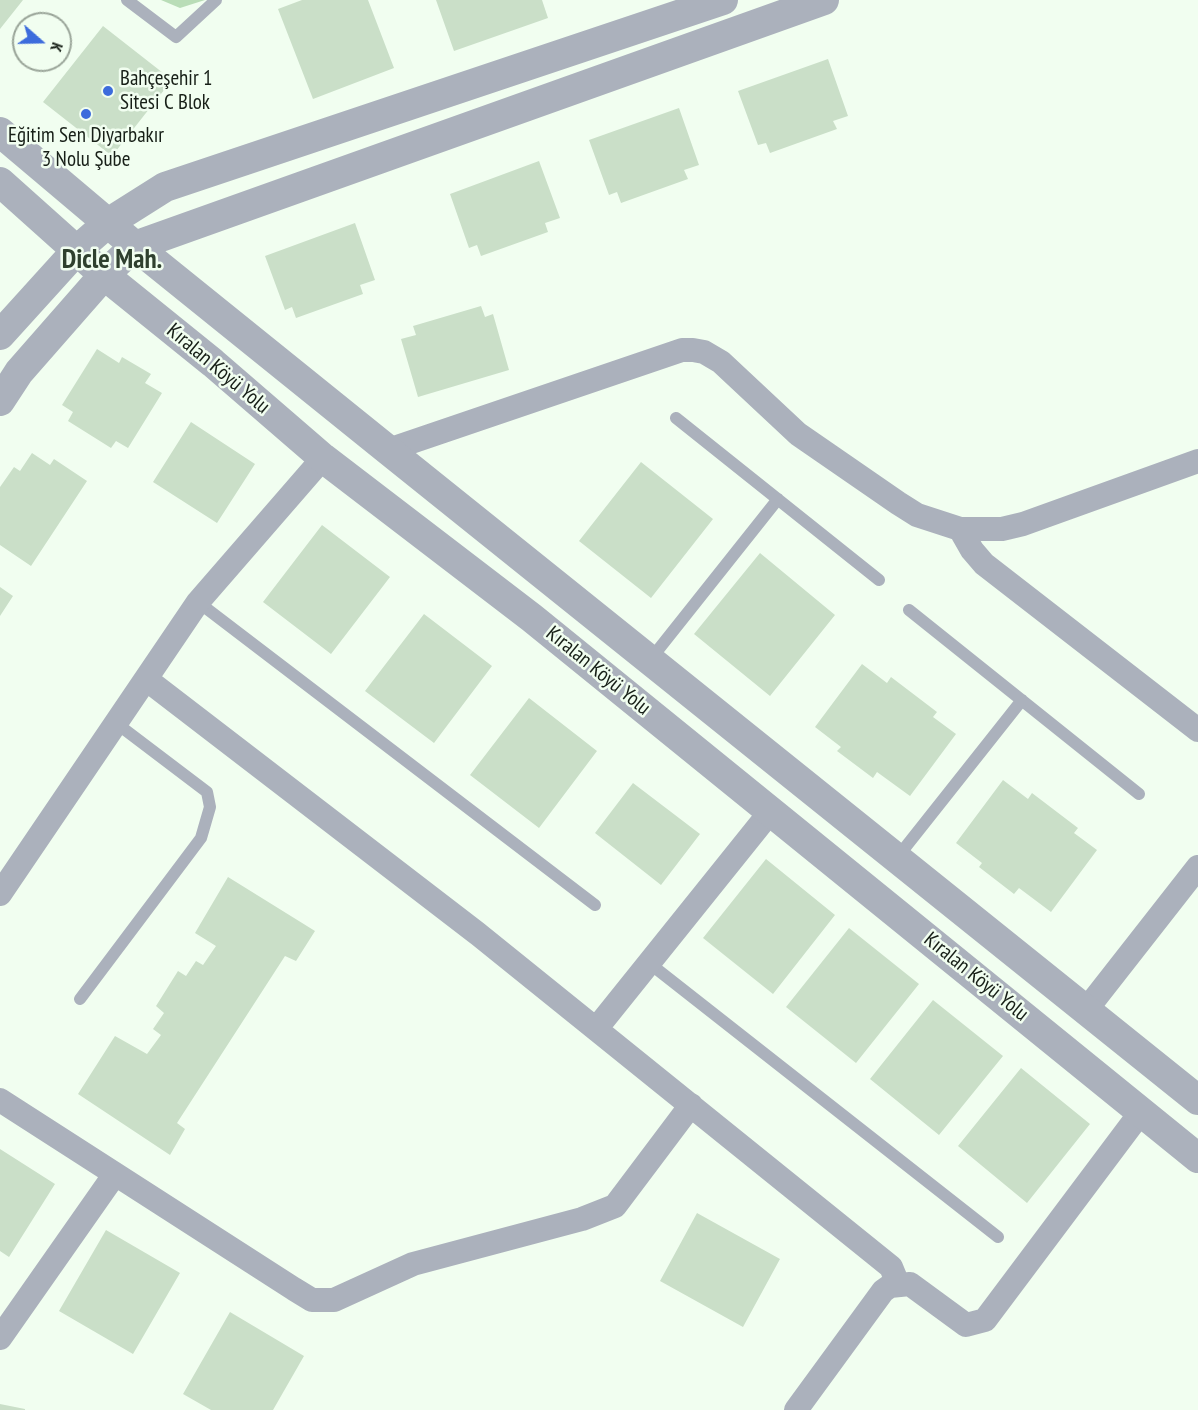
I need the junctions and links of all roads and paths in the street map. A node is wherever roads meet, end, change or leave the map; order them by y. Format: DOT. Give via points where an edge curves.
graph roads {
  1 [pos="127,0"];
  2 [pos="216,0"];
  3 [pos="723,0"];
  4 [pos="824,0"];
  5 [pos="0,132"];
  6 [pos="0,182"];
  7 [pos="108,223"];
  8 [pos="135,246"];
  9 [pos="77,250"];
  10 [pos="104,275"];
  11 [pos="0,335"];
  12 [pos="0,400"];
  13 [pos="676,418"];
  14 [pos="388,450"];
  15 [pos="322,458"];
  16 [pos="1198,461"];
  17 [pos="778,499"];
  18 [pos="960,529"];
  19 [pos="879,580"];
  20 [pos="198,602"];
  21 [pos="909,610"];
  22 [pos="649,661"];
  23 [pos="146,679"];
  24 [pos="1022,700"];
  25 [pos="116,723"];
  26 [pos="1198,730"];
  27 [pos="1139,794"];
  28 [pos="771,811"];
  29 [pos="896,859"];
  30 [pos="1198,867"];
  31 [pos="0,894"];
  32 [pos="595,905"];
  33 [pos="649,963"];
  34 [pos="80,999"];
  35 [pos="1086,1010"];
  36 [pos="596,1029"];
  37 [pos="0,1100"];
  38 [pos="1198,1100"];
  39 [pos="691,1105"];
  40 [pos="1141,1112"];
  41 [pos="1198,1158"];
  42 [pos="115,1174"];
  43 [pos="998,1237"];
  44 [pos="898,1284"];
  45 [pos="0,1338"];
  46 [pos="796,1410"];
  1 -- 2 [label="lane" via="176,37"];
  3 -- 7 [label="street" via="165,187"];
  4 -- 8 [label="street"];
  5 -- 7 [label="street, Kıralan Köyü Yolu"];
  6 -- 9 [label="street, Kıralan Köyü Yolu"];
  7 -- 8 [label="street, Kıralan Köyü Yolu"];
  7 -- 9 [label="street"];
  8 -- 10 [label="street"];
  8 -- 14 [label="street, Kıralan Köyü Yolu"];
  9 -- 10 [label="street, Kıralan Köyü Yolu"];
  9 -- 11 [label="street"];
  10 -- 12 [label="street" via="19,372"];
  10 -- 15 [label="street, Kıralan Köyü Yolu"];
  13 -- 17 [label="lane"];
  14 -- 18 [label="street" via="682,350 693,350 721,362 798,434 898,503 917,515"];
  14 -- 22 [label="street, Kıralan Köyü Yolu"];
  15 -- 20 [label="street"];
  15 -- 28 [label="street, Kıralan Köyü Yolu" via="532,618"];
  16 -- 18 [label="street" via="1023,524"];
  17 -- 19 [label="lane"];
  17 -- 22 [label="lane"];
  18 -- 26 [label="street" via="984,564"];
  20 -- 23 [label="street"];
  20 -- 32 [label="lane"];
  21 -- 24 [label="lane"];
  22 -- 29 [label="street, Kıralan Köyü Yolu"];
  23 -- 25 [label="street"];
  23 -- 36 [label="street"];
  24 -- 27 [label="lane"];
  24 -- 29 [label="lane"];
  25 -- 31 [label="street"];
  25 -- 34 [label="lane" via="207,792 210,807 201,838"];
  28 -- 33 [label="street"];
  28 -- 40 [label="street, Kıralan Köyü Yolu"];
  29 -- 35 [label="street, Kıralan Köyü Yolu"];
  30 -- 35 [label="street"];
  33 -- 36 [label="street"];
  33 -- 43 [label="lane"];
  35 -- 38 [label="street, Kıralan Köyü Yolu"];
  36 -- 39 [label="street"];
  37 -- 42 [label="street"];
  39 -- 42 [label="street" via="615,1206 582,1219 413,1264 334,1300 312,1300"];
  39 -- 44 [label="street" via="891,1267"];
  40 -- 41 [label="street, Kıralan Köyü Yolu"];
  40 -- 44 [label="street" via="980,1324 966,1325 910,1284"];
  42 -- 45 [label="street"];
  44 -- 46 [label="street" via="883,1291"];
}
